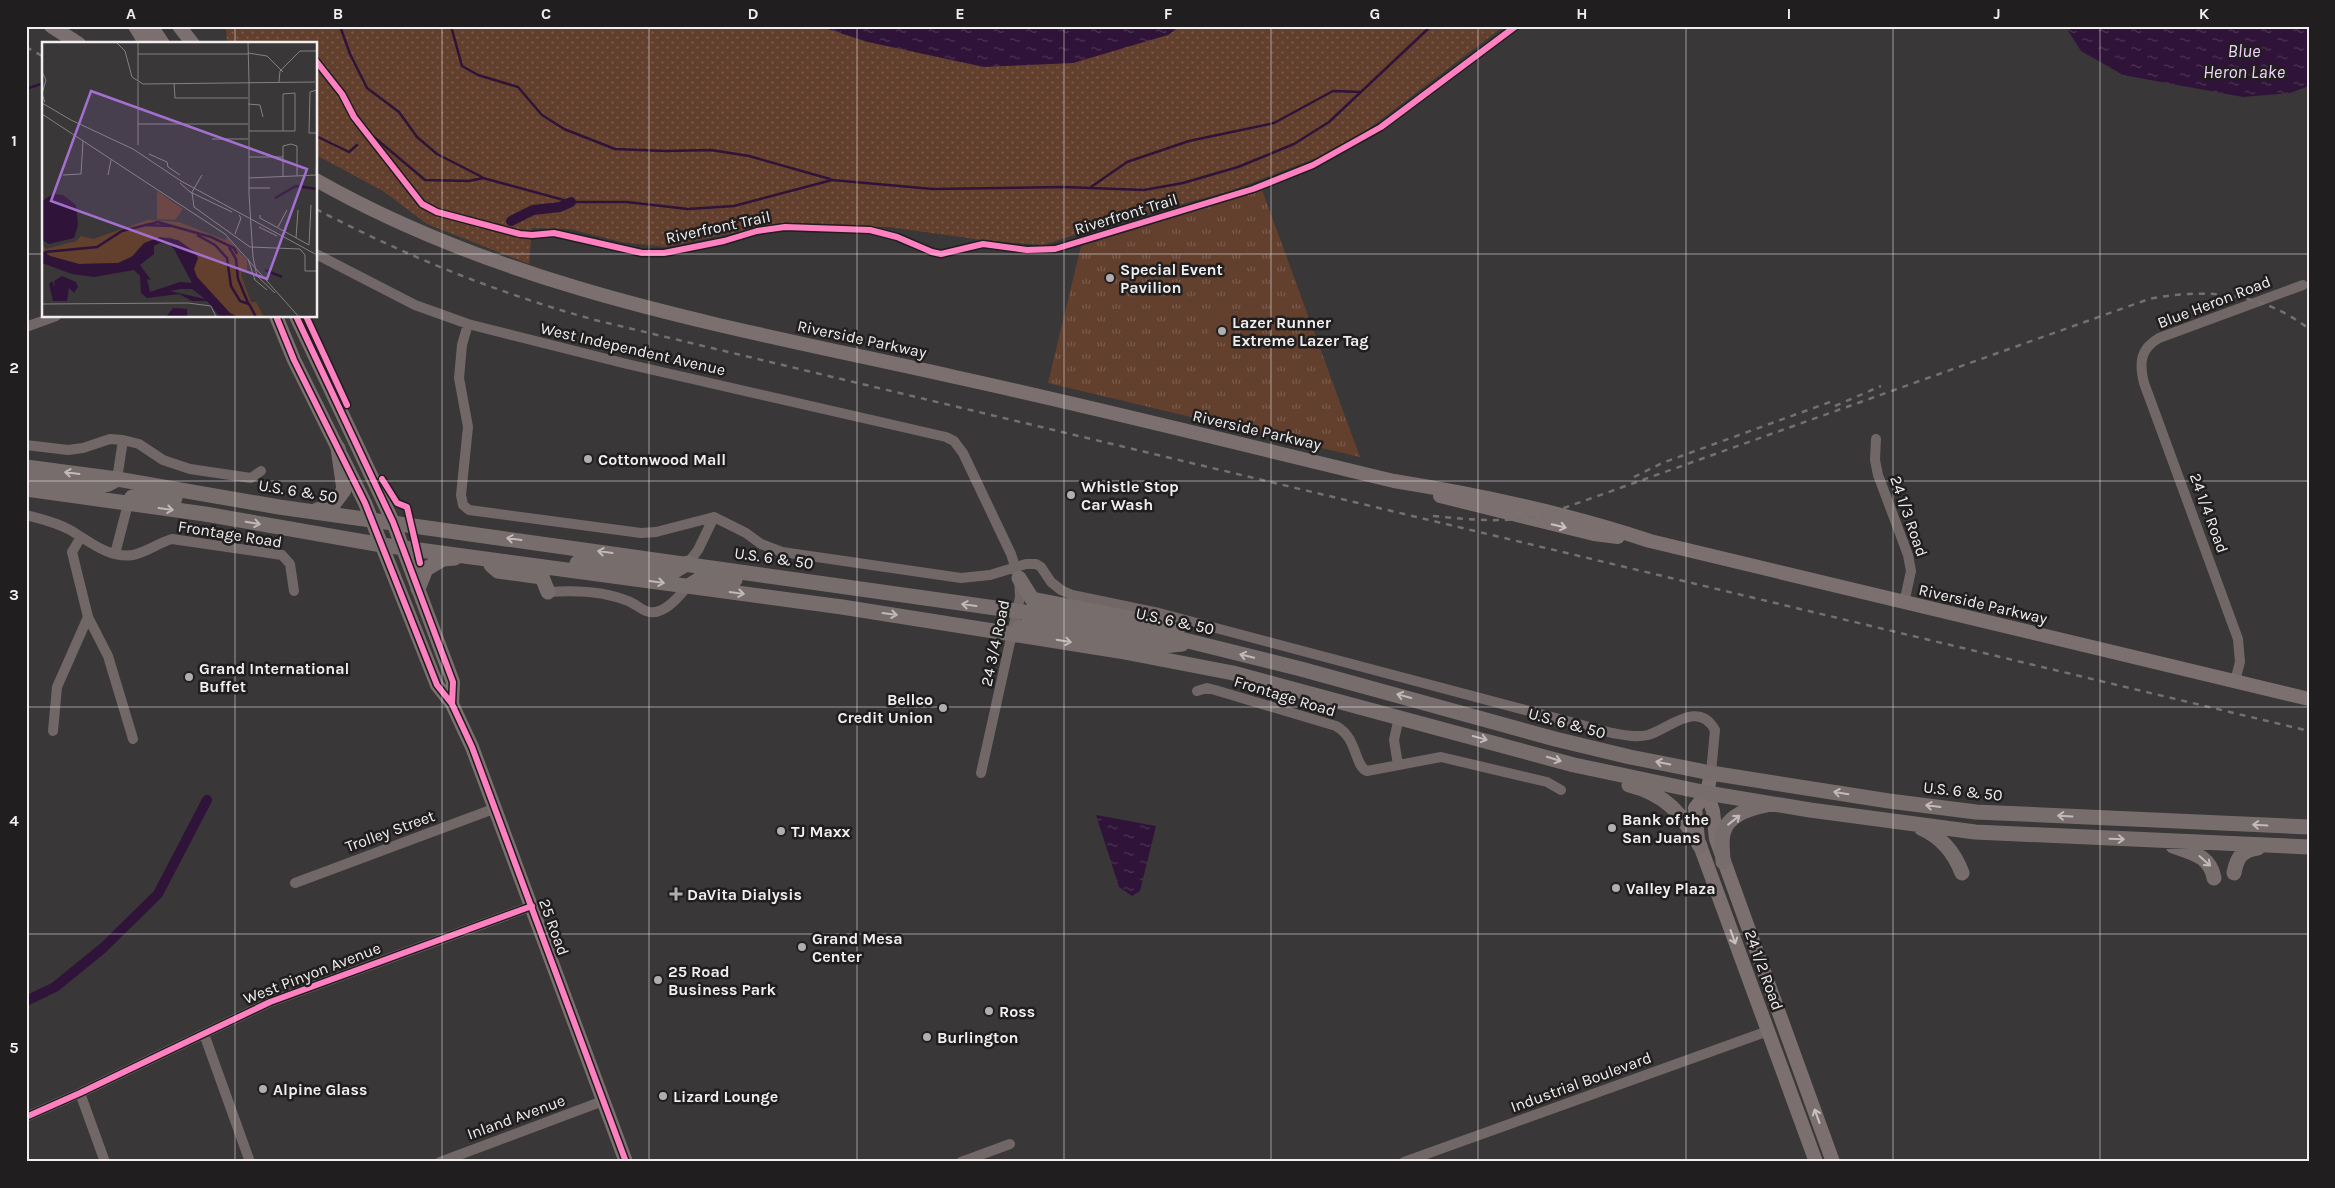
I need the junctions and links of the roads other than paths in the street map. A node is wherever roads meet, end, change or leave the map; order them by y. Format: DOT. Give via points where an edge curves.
graph roads {
  1 [pos="51,26"];
  2 [pos="135,26"];
  3 [pos="151,26"];
  4 [pos="179,26"];
  5 [pos="76,42"];
  6 [pos="145,42"];
  7 [pos="162,42"];
  8 [pos="191,42"];
  9 [pos="318,178"];
  10 [pos="318,181"];
  11 [pos="336,191"];
  12 [pos="318,255"];
  13 [pos="2303,284"];
  14 [pos="51,318"];
  15 [pos="277,318"];
  16 [pos="297,318"];
  17 [pos="468,324"];
  18 [pos="26,327"];
  19 [pos="2142,355"];
  20 [pos="1876,439"];
  21 [pos="123,440"];
  22 [pos="954,441"];
  23 [pos="26,445"];
  24 [pos="338,448"];
  25 [pos="26,467"];
  26 [pos="261,471"];
  27 [pos="26,478"];
  28 [pos="117,479"];
  29 [pos="26,489"];
  30 [pos="232,498"];
  31 [pos="128,504"];
  32 [pos="279,507"];
  33 [pos="26,515"];
  34 [pos="714,517"];
  35 [pos="372,519"];
  36 [pos="393,522"];
  37 [pos="81,537"];
  38 [pos="382,545"];
  39 [pos="403,548"];
  40 [pos="116,554"];
  41 [pos="475,557"];
  42 [pos="688,563"];
  43 [pos="546,567"];
  44 [pos="1018,573"];
  45 [pos="688,586"];
  46 [pos="861,588"];
  47 [pos="418,589"];
  48 [pos="294,591"];
  49 [pos="548,592"];
  50 [pos="1904,603"];
  51 [pos="1018,612"];
  52 [pos="88,617"];
  53 [pos="1014,636"];
  54 [pos="1196,643"];
  55 [pos="2235,682"];
  56 [pos="1197,691"];
  57 [pos="2309,699"];
  58 [pos="452,704"];
  59 [pos="1399,717"];
  60 [pos="53,731"];
  61 [pos="133,739"];
  62 [pos="1555,739"];
  63 [pos="1398,765"];
  64 [pos="1574,765"];
  65 [pos="981,773"];
  66 [pos="1711,773"];
  67 [pos="1560,790"];
  68 [pos="1708,793"];
  69 [pos="1776,804"];
  70 [pos="496,808"];
  71 [pos="1905,823"];
  72 [pos="2309,827"];
  73 [pos="2155,840"];
  74 [pos="1700,846"];
  75 [pos="2275,846"];
  76 [pos="2309,847"];
  77 [pos="1723,862"];
  78 [pos="1962,873"];
  79 [pos="2234,873"];
  80 [pos="2214,878"];
  81 [pos="295,883"];
  82 [pos="532,906"];
  83 [pos="1748,977"];
  84 [pos="1785,1029"];
  85 [pos="1768,1031"];
  86 [pos="204,1034"];
  87 [pos="1806,1088"];
  88 [pos="80,1093"];
  89 [pos="603,1101"];
  90 [pos="26,1117"];
  91 [pos="1010,1144"];
  92 [pos="105,1162"];
  93 [pos="250,1162"];
  94 [pos="440,1162"];
  95 [pos="626,1162"];
  96 [pos="961,1162"];
  97 [pos="1404,1162"];
  98 [pos="1816,1162"];
  99 [pos="1833,1162"];
  1 -- 5 [label="main road"];
  2 -- 6 [label="main road"];
  3 -- 7 [label="main road"];
  4 -- 8 [label="main road"];
  9 -- 11 [label="main road, Riverside Parkway"];
  10 -- 11 [label="main road, Riverside Parkway"];
  11 -- 50 [label="main road, Riverside Parkway" via="453,245 558,283 675,316 956,377 1394,481 1598,524 1650,541"];
  12 -- 17 [label="street, West Independent Avenue" via="415,305"];
  13 -- 19 [label="street, Blue Heron Road" via="2159,338"];
  14 -- 18 [label="street"];
  15 -- 24 [label="main road, 25 Road"];
  16 -- 36 [label="main road, 25 Road"];
  17 -- 22 [label="street, West Independent Avenue"];
  17 -- 34 [label="street" via="459,378 468,427 461,495 466,508 642,533"];
  19 -- 55 [label="street, 24 1/4 Road" via="2144,383 2238,639 2240,662"];
  20 -- 50 [label="street, 24 1/3 Road" via="1878,475 1911,571"];
  21 -- 23 [label="street" via="110,439 68,450"];
  21 -- 26 [label="street" via="138,444 162,460 190,469 251,478"];
  21 -- 28 [label="street"];
  22 -- 44 [label="street, 24 3/4 Road"];
  24 -- 32 [label="highway" via="344,490 337,502 317,510"];
  24 -- 35 [label="main road, 25 Road"];
  28 -- 25 [label="highway, U.S. 6 & 50, one-way"];
  27 -- 28 [label="highway" via="88,488 107,486"];
  28 -- 30 [label="highway, U.S. 6 & 50"];
  29 -- 31 [label="highway"];
  30 -- 31 [label="highway" via="206,502 141,495 132,498"];
  30 -- 32 [label="highway, U.S. 6 & 50"];
  31 -- 38 [label="highway, one-way"];
  31 -- 40 [label="street"];
  32 -- 35 [label="highway, U.S. 6 & 50"];
  33 -- 37 [label="street, Frontage Road" via="48,520"];
  34 -- 42 [label="street"];
  34 -- 44 [label="street" via="782,552 961,578"];
  35 -- 36 [label="highway, U.S. 6 & 50"];
  35 -- 38 [label="main road, 25 Road"];
  36 -- 39 [label="main road, 25 Road"];
  42 -- 36 [label="highway, U.S. 6 & 50, one-way"];
  37 -- 40 [label="street, Frontage Road"];
  37 -- 52 [label="street" via="72,552"];
  38 -- 39 [label="highway"];
  38 -- 58 [label="main road, 25 Road" via="437,684"];
  39 -- 41 [label="highway"];
  39 -- 47 [label="main road, 25 Road"];
  40 -- 48 [label="street, Frontage Road" via="138,553 172,539 282,555 290,564"];
  41 -- 43 [label="highway"];
  41 -- 47 [label="highway" via="443,559 432,564 423,573"];
  41 -- 49 [label="highway" via="498,571 542,577"];
  42 -- 43 [label="highway" via="672,572 588,562"];
  42 -- 46 [label="highway, U.S. 6 & 50"];
  43 -- 45 [label="highway, one-way"];
  44 -- 51 [label="street, 24 3/4 Road"];
  44 -- 54 [label="highway" via="1032,599 1160,624"];
  44 -- 66 [label="street" via="1036,564 1060,590 1072,595 1159,614 1612,733 1642,736 1655,733 1680,718 1703,719 1715,730"];
  45 -- 46 [label="highway" via="701,578 721,578 809,590"];
  45 -- 49 [label="street" via="660,611 645,612 630,601 616,597 571,590"];
  45 -- 53 [label="highway, one-way"];
  51 -- 46 [label="highway, U.S. 6 & 50, one-way"];
  47 -- 58 [label="main road, 25 Road" via="454,682"];
  50 -- 55 [label="main road, Riverside Parkway"];
  51 -- 53 [label="street, 24 3/4 Road"];
  51 -- 54 [label="highway, U.S. 6 & 50"];
  52 -- 60 [label="street" via="57,687"];
  52 -- 61 [label="street" via="108,656"];
  53 -- 54 [label="highway" via="1019,628 1032,624 1163,646"];
  53 -- 59 [label="highway, one-way" via="1228,672"];
  53 -- 65 [label="street, 24 3/4 Road"];
  62 -- 54 [label="highway, U.S. 6 & 50, one-way"];
  55 -- 57 [label="main road, Riverside Parkway"];
  56 -- 63 [label="street, Frontage Road" via="1215,690 1336,726 1348,735 1363,770"];
  58 -- 70 [label="main road, 25 Road"];
  59 -- 62 [label="highway" via="1412,710 1524,738"];
  59 -- 63 [label="street" via="1394,740"];
  59 -- 64 [label="highway, one-way"];
  66 -- 62 [label="highway, U.S. 6 & 50, one-way"];
  63 -- 67 [label="street, Frontage Road" via="1441,756 1546,782"];
  64 -- 68 [label="highway"];
  64 -- 74 [label="highway" via="1590,776 1635,787 1663,800 1678,811"];
  66 -- 68 [label="main road, 24 1/2 Road"];
  72 -- 66 [label="highway, U.S. 6 & 50, one-way" via="1976,812"];
  68 -- 69 [label="highway"];
  68 -- 74 [label="main road, 24 1/2 Road" via="1694,814"];
  68 -- 77 [label="main road, 24 1/2 Road"];
  69 -- 71 [label="highway"];
  77 -- 69 [label="highway, one-way" via="1723,834 1730,820 1747,810"];
  70 -- 81 [label="street, Trolley Street"];
  70 -- 82 [label="main road, 25 Road"];
  71 -- 73 [label="highway, one-way" via="1975,832"];
  71 -- 78 [label="highway" via="1923,829 1946,844"];
  73 -- 75 [label="highway"];
  73 -- 80 [label="highway, one-way" via="2207,860"];
  74 -- 83 [label="main road, 24 1/2 Road, one-way"];
  75 -- 76 [label="highway"];
  75 -- 79 [label="highway" via="2244,852 2238,856"];
  77 -- 84 [label="main road, 24 1/2 Road"];
  82 -- 86 [label="street, West Pinyon Avenue" via="270,1002"];
  82 -- 89 [label="main road, 25 Road"];
  83 -- 84 [label="main road" via="1774,1023"];
  83 -- 85 [label="main road, 24 1/2 Road"];
  84 -- 87 [label="main road, 24 1/2 Road"];
  85 -- 87 [label="main road" via="1782,1041"];
  85 -- 97 [label="street, Industrial Boulevard"];
  85 -- 98 [label="main road, 24 1/2 Road"];
  86 -- 88 [label="street, West Pinyon Avenue"];
  86 -- 93 [label="street"];
  99 -- 87 [label="main road, 24 1/2 Road, one-way"];
  88 -- 90 [label="street, West Pinyon Avenue"];
  88 -- 92 [label="street"];
  89 -- 94 [label="street, Inland Avenue"];
  89 -- 95 [label="main road, 25 Road"];
  91 -- 96 [label="street"];
}
